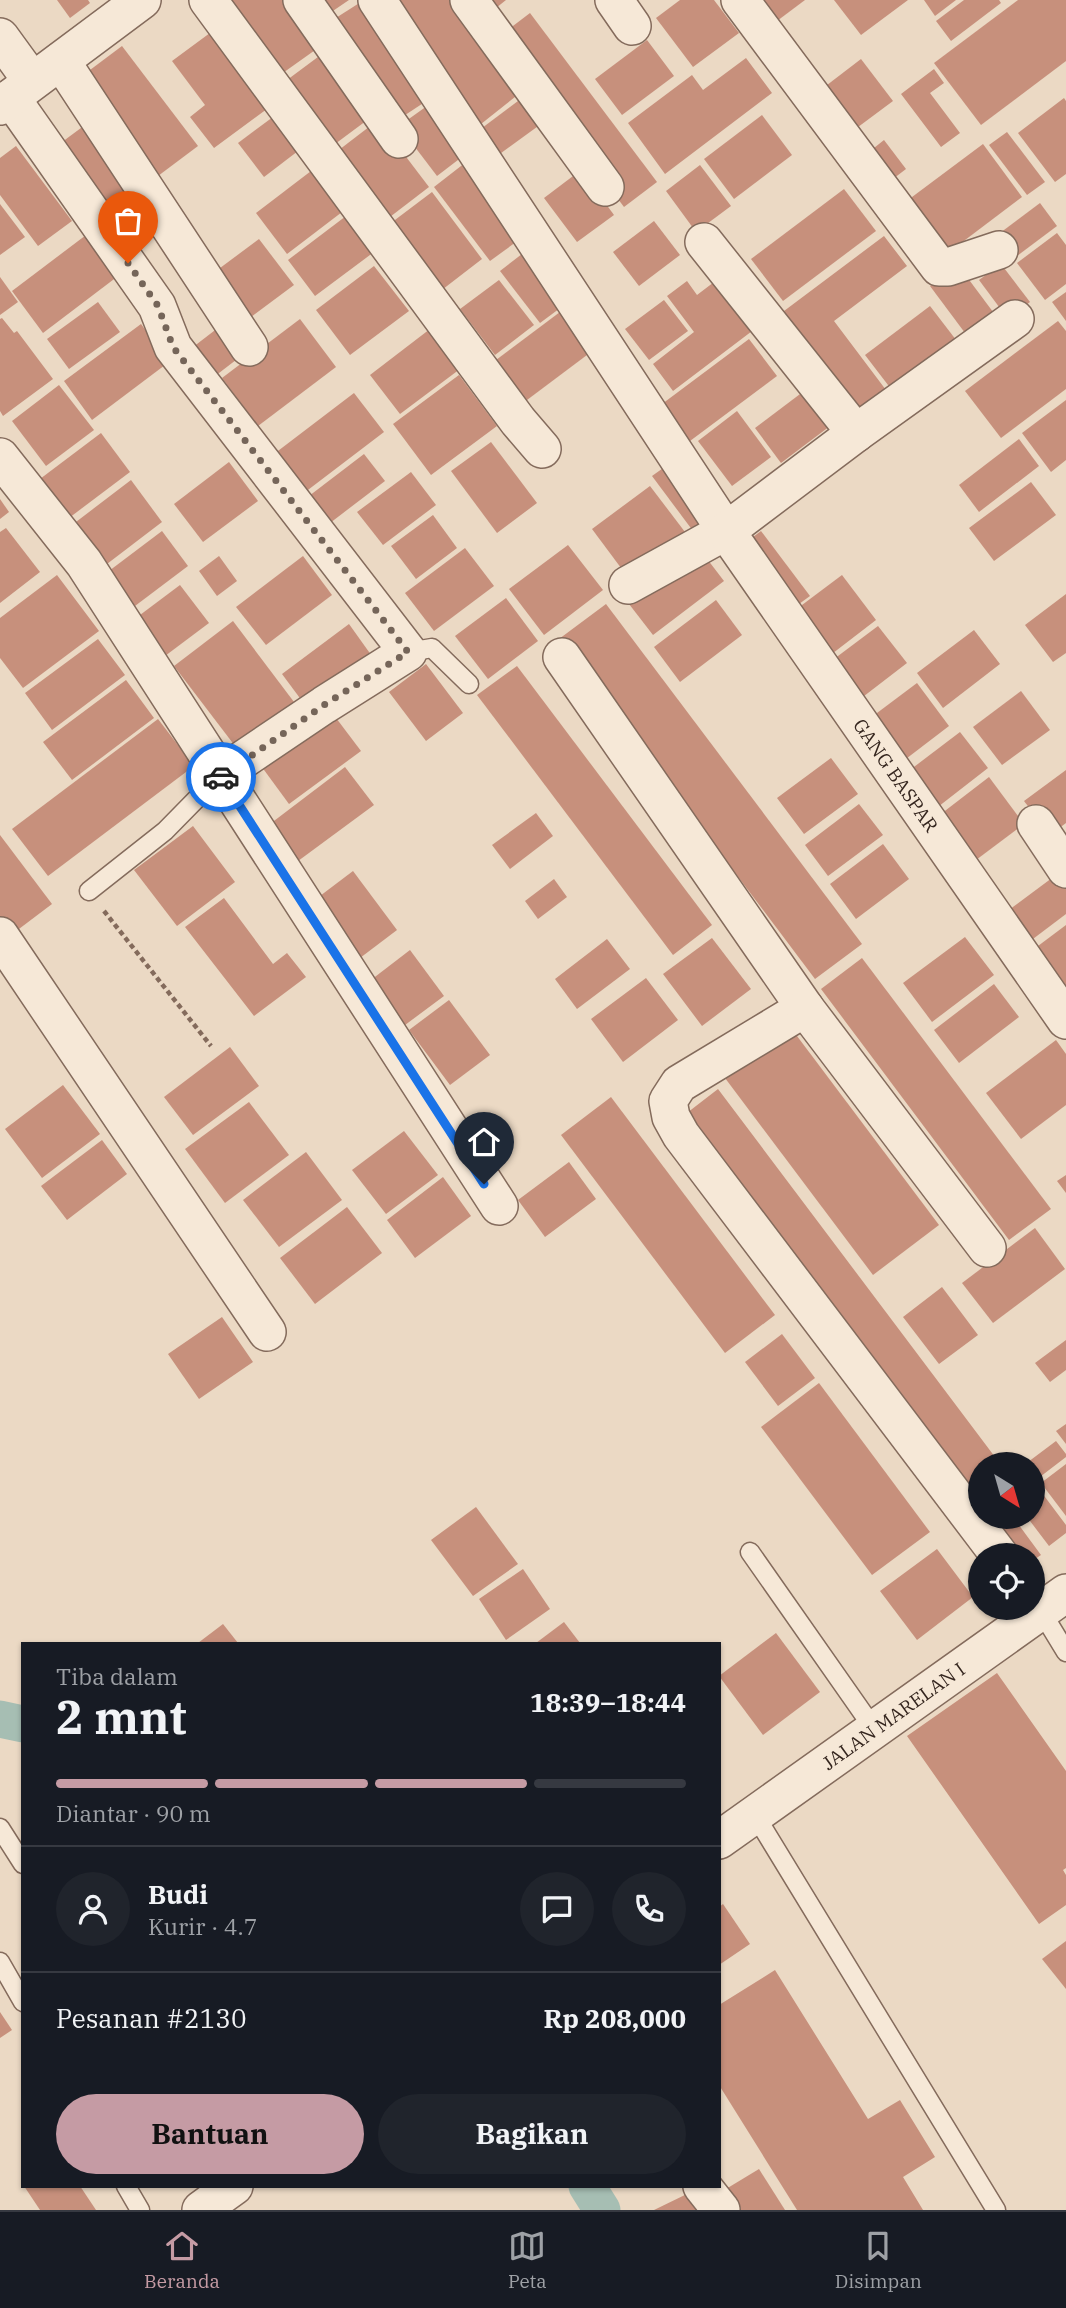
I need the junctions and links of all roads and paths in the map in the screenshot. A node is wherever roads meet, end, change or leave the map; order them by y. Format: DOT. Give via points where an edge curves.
graph roads {
  1 [pos="142,0"];
  2 [pos="208,0"];
  3 [pos="302,0"];
  4 [pos="377,0"];
  5 [pos="468,0"];
  6 [pos="740,0"];
  7 [pos="0,37"];
  8 [pos="26,87"];
  9 [pos="399,139"];
  10 [pos="605,187"];
  11 [pos="705,242"];
  12 [pos="999,250"];
  13 [pos="1015,319"];
  14 [pos="249,348"];
  15 [pos="856,433"];
  16 [pos="542,449"];
  17 [pos="0,457"];
  18 [pos="726,531"];
  19 [pos="628,585"];
  20 [pos="408,652"];
  21 [pos="562,657"];
  22 [pos="469,684"];
  23 [pos="220,775"];
  24 [pos="1036,824"];
  25 [pos="1066,869"];
  26 [pos="89,891"];
  27 [pos="3,948"];
  28 [pos="805,1008"];
  29 [pos="1066,1020"];
  30 [pos="211,1046"];
  31 [pos="499,1206"];
  32 [pos="987,1248"];
  33 [pos="267,1332"];
  34 [pos="990,1543"];
  35 [pos="750,1552"];
  36 [pos="1047,1601"];
  37 [pos="1066,1653"];
  38 [pos="874,1729"];
  39 [pos="755,1815"];
  40 [pos="0,1828"];
  41 [pos="721,1839"];
  42 [pos="21,1861"];
  43 [pos="0,1962"];
  44 [pos="21,1999"];
  45 [pos="128,2188"];
  46 [pos="229,2188"];
  47 [pos="704,2188"];
  48 [pos="140,2210"];
  49 [pos="201,2210"];
  50 [pos="721,2210"];
  51 [pos="996,2210"];
  1 -- 8 [label="street"];
  2 -- 16 [label="street"];
  3 -- 9 [label="street"];
  4 -- 18 [label="street, GANG BASPAR"];
  5 -- 10 [label="street"];
  6 -- 12 [label="street" via="939,267"];
  7 -- 8 [label="street"];
  8 -- 14 [label="street"];
  8 -- 20 [label="street" via="158,306 173,347"];
  11 -- 15 [label="street"];
  13 -- 15 [label="street"];
  15 -- 18 [label="street"];
  17 -- 23 [label="street" via="84,563"];
  18 -- 19 [label="street"];
  18 -- 29 [label="street, GANG BASPAR"];
  20 -- 22 [label="lane" via="432,648"];
  20 -- 23 [label="street"];
  21 -- 28 [label="street"];
  23 -- 26 [label="lane" via="165,831"];
  23 -- 31 [label="street"];
  24 -- 25 [label="street"];
  26 -- 30 [label="path"];
  27 -- 33 [label="street"];
  28 -- 32 [label="street"];
  28 -- 34 [label="street" via="679,1084 668,1101 671,1117"];
  35 -- 38 [label="lane"];
  36 -- 37 [label="lane"];
  36 -- 38 [label="street, JALAN MARELAN I"];
  38 -- 39 [label="street, JALAN MARELAN I"];
  39 -- 41 [label="street, JALAN MARELAN I"];
  39 -- 51 [label="lane"];
  40 -- 42 [label="lane"];
  43 -- 44 [label="lane"];
  45 -- 48 [label="lane"];
  46 -- 49 [label="street"];
  47 -- 50 [label="street"];
}
